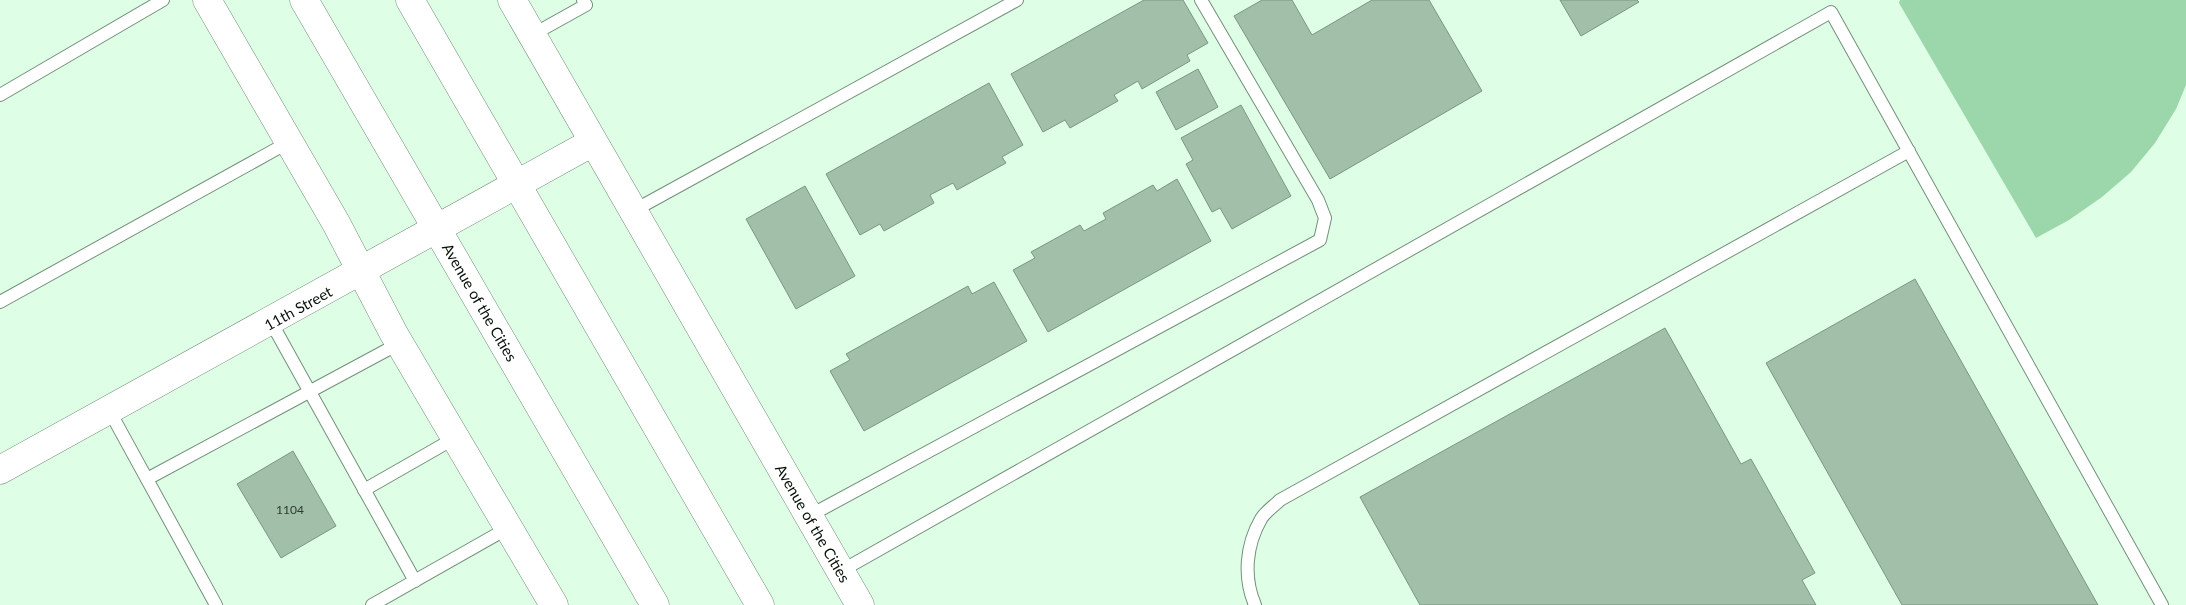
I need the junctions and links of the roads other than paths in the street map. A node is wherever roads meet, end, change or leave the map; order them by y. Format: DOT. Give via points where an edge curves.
graph roads {
  1 [pos="163,0"];
  2 [pos="207,0"];
  3 [pos="304,0"];
  4 [pos="410,0"];
  5 [pos="512,0"];
  6 [pos="584,0"];
  7 [pos="1017,0"];
  8 [pos="1200,0"];
  9 [pos="532,35"];
  10 [pos="0,95"];
  11 [pos="289,142"];
  12 [pos="593,142"];
  13 [pos="1910,151"];
  14 [pos="516,186"];
  15 [pos="633,211"];
  16 [pos="437,228"];
  17 [pos="361,271"];
  18 [pos="0,302"];
  19 [pos="271,322"];
  20 [pos="400,342"];
  21 [pos="308,391"];
  22 [pos="109,410"];
  23 [pos="455,438"];
  24 [pos="0,470"];
  25 [pos="147,480"];
  26 [pos="364,490"];
  27 [pos="809,516"];
  28 [pos="508,528"];
  29 [pos="841,571"];
  30 [pos="415,581"];
  31 [pos="216,605"];
  32 [pos="372,605"];
  33 [pos="554,605"];
  34 [pos="655,605"];
  35 [pos="760,605"];
  36 [pos="860,605"];
  37 [pos="1255,605"];
  38 [pos="2162,605"];
  1 -- 10 [label="lane"];
  2 -- 11 [label="street"];
  3 -- 16 [label="street, Avenue of the Cities"];
  4 -- 14 [label="street"];
  5 -- 9 [label="street, Avenue of the Cities"];
  6 -- 9 [label="lane" via="586,5"];
  7 -- 15 [label="lane"];
  8 -- 27 [label="lane" via="1318,200 1325,218 1320,240"];
  9 -- 12 [label="street, Avenue of the Cities"];
  11 -- 17 [label="street"];
  11 -- 18 [label="lane"];
  12 -- 14 [label="street, 11th Street"];
  12 -- 15 [label="street, Avenue of the Cities"];
  13 -- 29 [label="lane" via="1831,12"];
  13 -- 37 [label="lane" via="1280,500 1262,518 1250,544 1247,572"];
  13 -- 38 [label="lane"];
  14 -- 16 [label="street, 11th Street"];
  14 -- 35 [label="street"];
  15 -- 27 [label="street, Avenue of the Cities"];
  16 -- 17 [label="street, 11th Street"];
  16 -- 34 [label="street, Avenue of the Cities"];
  17 -- 19 [label="street, 11th Street"];
  17 -- 20 [label="street"];
  19 -- 21 [label="lane"];
  19 -- 22 [label="street, 11th Street"];
  20 -- 21 [label="lane"];
  20 -- 23 [label="street"];
  21 -- 25 [label="lane"];
  21 -- 26 [label="lane"];
  22 -- 24 [label="street, 11th Street"];
  22 -- 25 [label="lane"];
  23 -- 26 [label="lane"];
  23 -- 28 [label="street"];
  25 -- 31 [label="lane"];
  26 -- 30 [label="lane"];
  27 -- 29 [label="street, Avenue of the Cities"];
  28 -- 30 [label="lane"];
  28 -- 33 [label="street"];
  29 -- 36 [label="street, Avenue of the Cities"];
  30 -- 32 [label="lane"];
}
